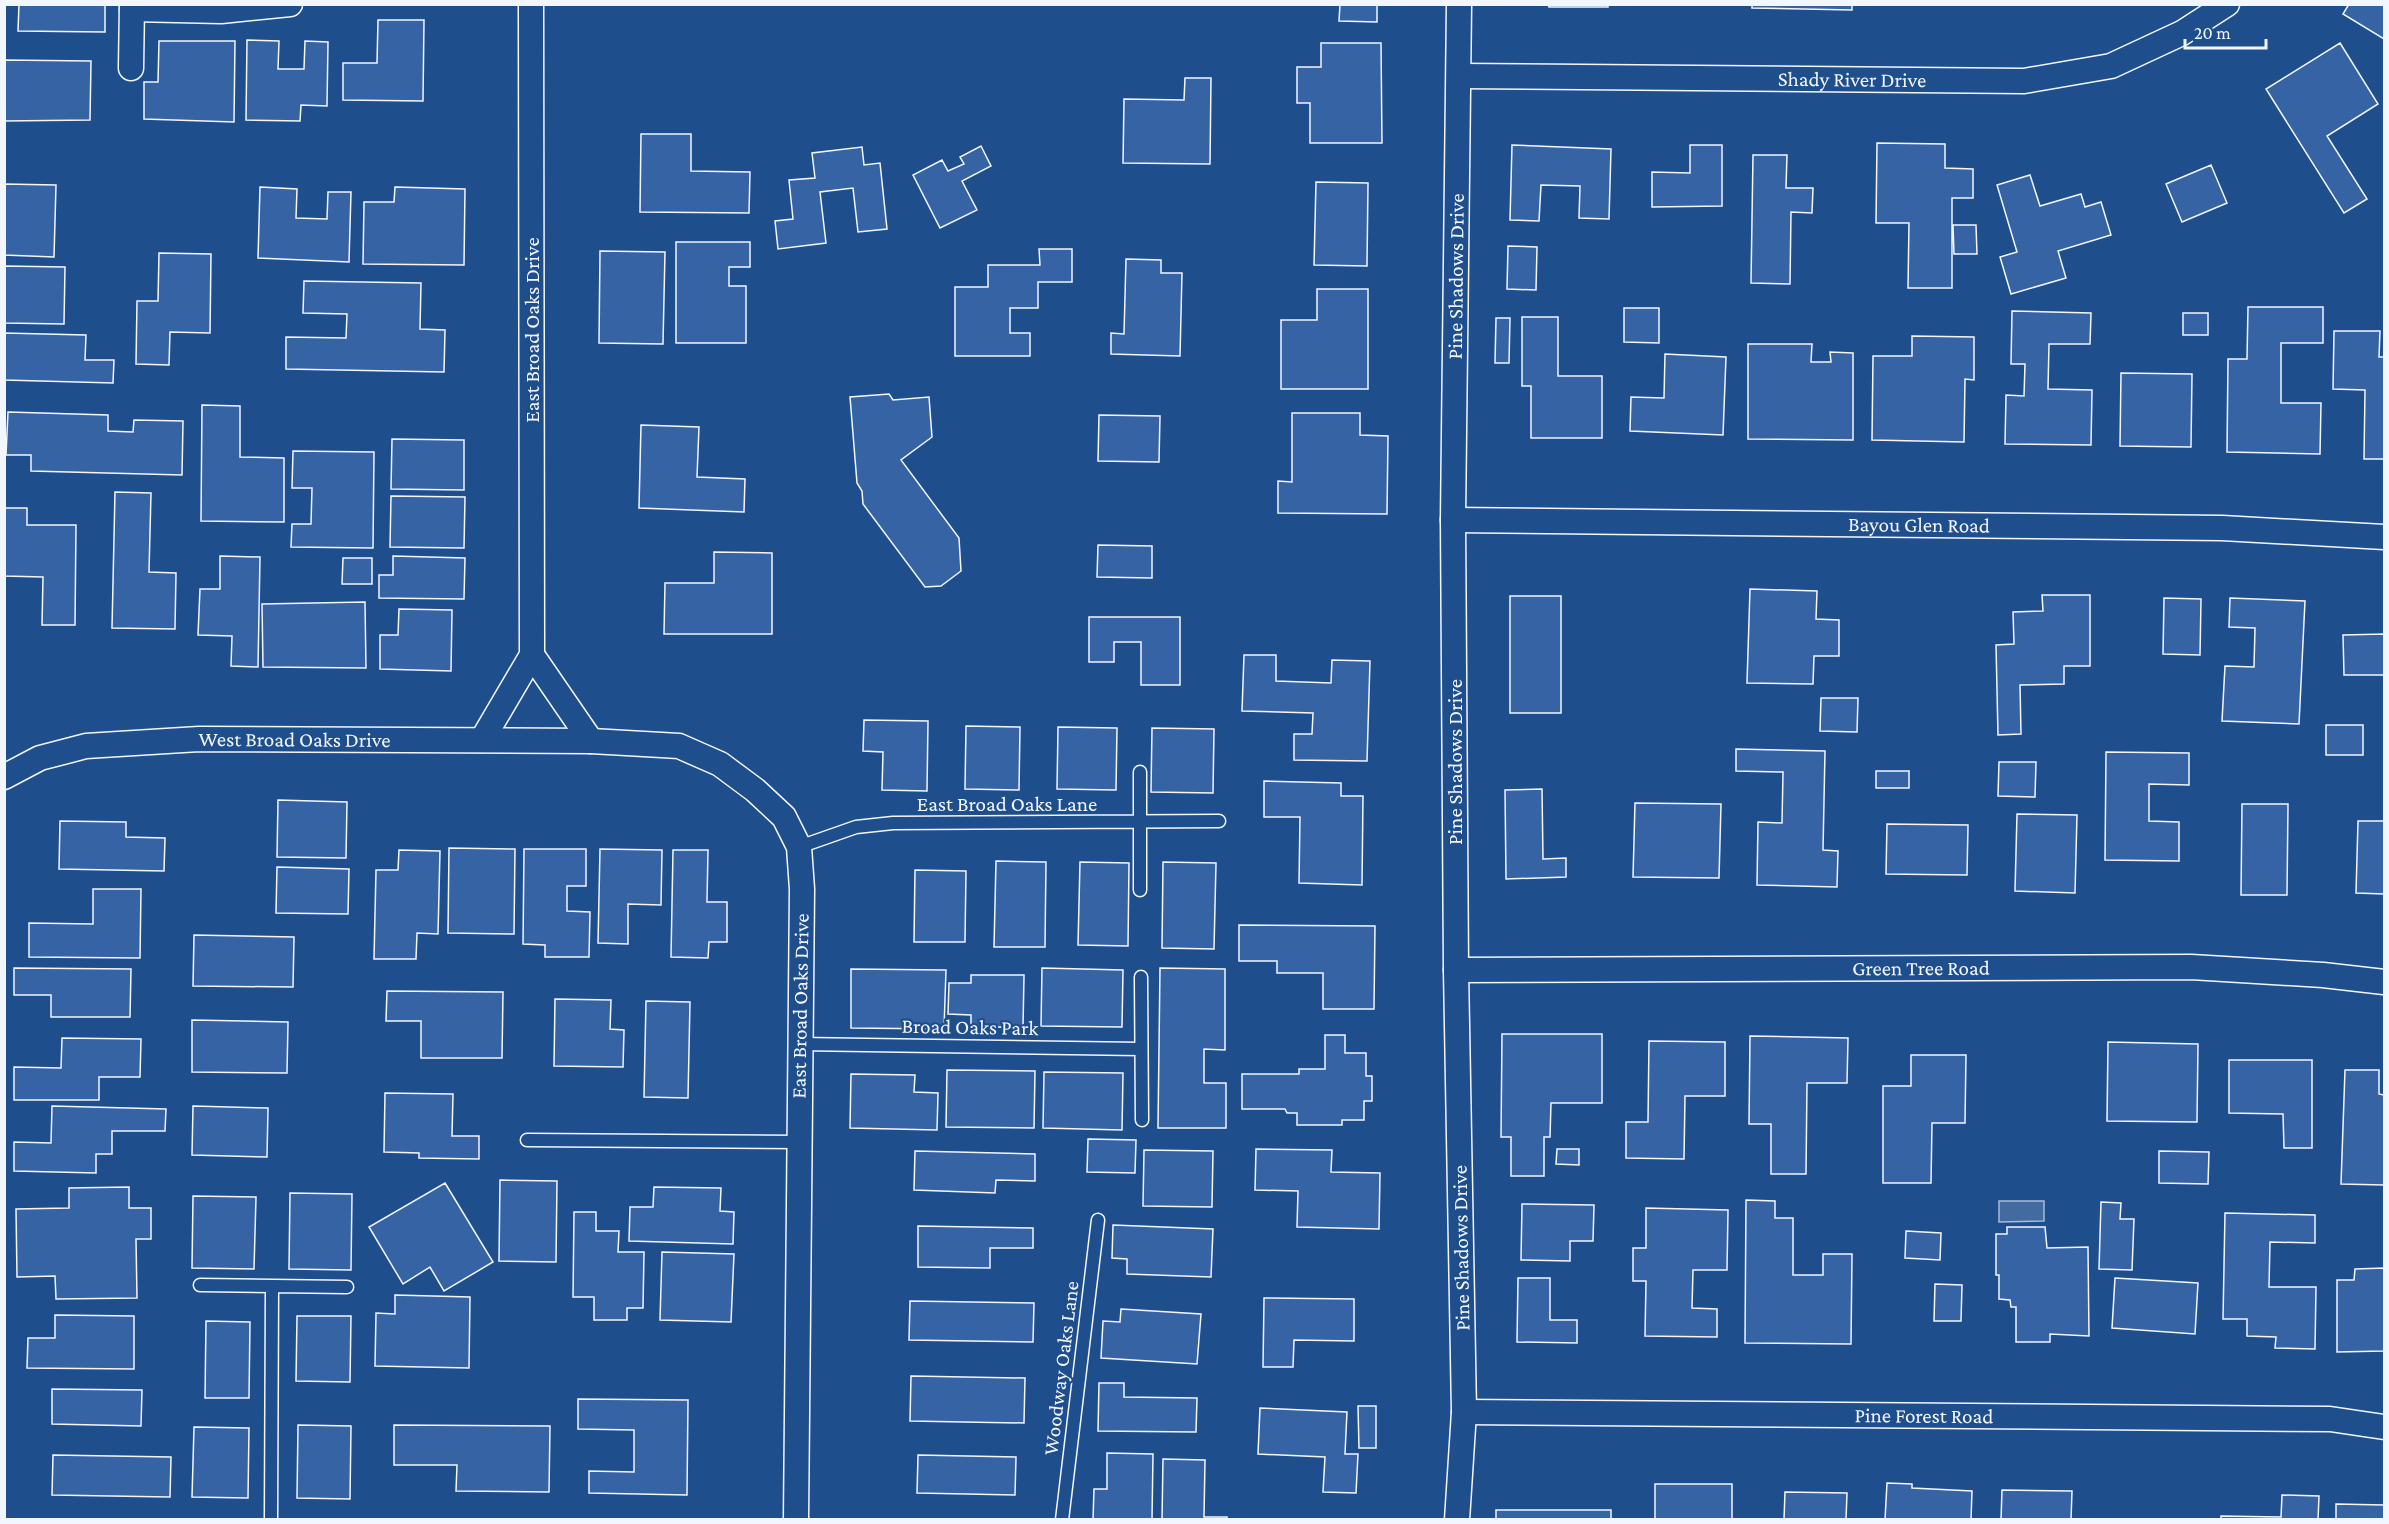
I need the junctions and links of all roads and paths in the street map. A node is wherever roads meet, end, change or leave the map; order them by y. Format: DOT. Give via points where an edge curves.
graph roads {
  1 [pos="290,4"];
  2 [pos="531,4"];
  3 [pos="1459,4"];
  4 [pos="2227,4"];
  5 [pos="132,7"];
  6 [pos="131,68"];
  7 [pos="1459,76"];
  8 [pos="1453,520"];
  9 [pos="2385,537"];
  10 [pos="532,656"];
  11 [pos="482,740"];
  12 [pos="591,741"];
  13 [pos="1140,772"];
  14 [pos="4,777"];
  15 [pos="1219,821"];
  16 [pos="1140,823"];
  17 [pos="799,847"];
  18 [pos="1140,890"];
  19 [pos="1456,970"];
  20 [pos="1141,977"];
  21 [pos="2385,982"];
  22 [pos="800,1044"];
  23 [pos="1141,1049"];
  24 [pos="1142,1120"];
  25 [pos="527,1140"];
  26 [pos="798,1143"];
  27 [pos="1098,1220"];
  28 [pos="200,1286"];
  29 [pos="272,1286"];
  30 [pos="347,1287"];
  31 [pos="1464,1412"];
  32 [pos="2385,1427"];
  33 [pos="271,1520"];
  34 [pos="796,1520"];
  35 [pos="1062,1520"];
  36 [pos="1457,1520"];
  1 -- 5 [label="street" via="221,11"];
  2 -- 10 [label="street, East Broad Oaks Drive"];
  3 -- 7 [label="street, Pine Shadows Drive"];
  4 -- 7 [label="street, Shady River Drive" via="2182,33 2110,66 2024,81"];
  5 -- 6 [label="street"];
  7 -- 8 [label="street, Pine Shadows Drive"];
  8 -- 9 [label="street, Bayou Glen Road" via="2222,528"];
  8 -- 19 [label="street, Pine Shadows Drive"];
  10 -- 11 [label="street"];
  10 -- 12 [label="street"];
  11 -- 12 [label="street, West Broad Oaks Drive"];
  11 -- 14 [label="street, West Broad Oaks Drive" via="128,742 86,746 40,758"];
  12 -- 17 [label="street, East Broad Oaks Drive" via="679,746 720,764 784,817"];
  13 -- 16 [label="lane"];
  15 -- 16 [label="lane, East Broad Oaks Lane"];
  16 -- 17 [label="lane, East Broad Oaks Lane" via="893,823 856,827"];
  16 -- 18 [label="lane"];
  17 -- 22 [label="street, East Broad Oaks Drive"];
  19 -- 21 [label="street, Green Tree Road" via="2191,968"];
  19 -- 31 [label="street, Pine Shadows Drive"];
  20 -- 23 [label="lane"];
  22 -- 23 [label="lane, Broad Oaks Park"];
  22 -- 26 [label="street, East Broad Oaks Drive"];
  23 -- 24 [label="lane"];
  25 -- 26 [label="lane"];
  26 -- 34 [label="street, East Broad Oaks Drive"];
  27 -- 35 [label="lane, Woodway Oaks Lane"];
  28 -- 29 [label="lane"];
  29 -- 30 [label="lane"];
  29 -- 33 [label="lane"];
  31 -- 32 [label="street, Pine Forest Road" via="2330,1419"];
  31 -- 36 [label="street, Pine Shadows Drive"];
}
